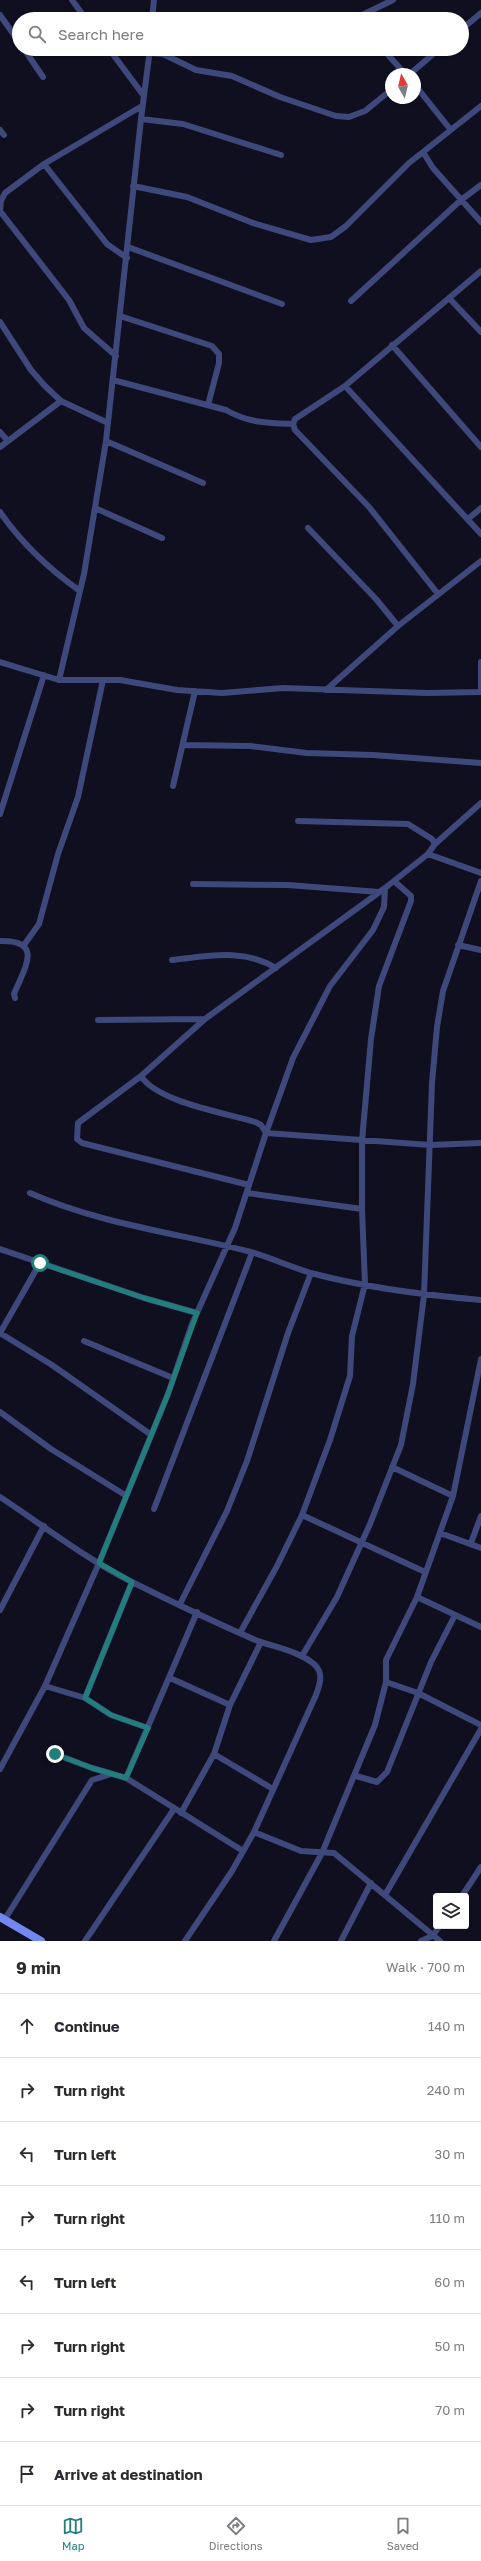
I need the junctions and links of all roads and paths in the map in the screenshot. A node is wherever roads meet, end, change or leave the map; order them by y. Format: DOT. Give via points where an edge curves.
graph roads {
  1 [pos="72,0"];
  2 [pos="154,0"];
  3 [pos="393,0"];
  4 [pos="81,12"];
  5 [pos="153,12"];
  6 [pos="368,12"];
  7 [pos="481,13"];
  8 [pos="0,15"];
  9 [pos="469,23"];
  10 [pos="12,32"];
  11 [pos="29,56"];
  12 [pos="114,56"];
  13 [pos="148,56"];
  14 [pos="167,56"];
  15 [pos="389,56"];
  16 [pos="431,56"];
  17 [pos="400,68"];
  18 [pos="417,68"];
  19 [pos="43,77"];
  20 [pos="421,93"];
  21 [pos="385,95"];
  22 [pos="144,96"];
  23 [pos="142,106"];
  24 [pos="481,106"];
  25 [pos="141,119"];
  26 [pos="450,129"];
  27 [pos="423,152"];
  28 [pos="281,155"];
  29 [pos="44,164"];
  30 [pos="481,185"];
  31 [pos="134,186"];
  32 [pos="461,200"];
  33 [pos="481,222"];
  34 [pos="128,247"];
  35 [pos="127,258"];
  36 [pos="481,271"];
  37 [pos="449,298"];
  38 [pos="351,301"];
  39 [pos="282,304"];
  40 [pos="120,316"];
  41 [pos="0,322"];
  42 [pos="481,332"];
  43 [pos="392,345"];
  44 [pos="116,356"];
  45 [pos="113,380"];
  46 [pos="344,386"];
  47 [pos="61,401"];
  48 [pos="208,405"];
  49 [pos="108,423"];
  50 [pos="293,424"];
  51 [pos="0,432"];
  52 [pos="8,441"];
  53 [pos="106,441"];
  54 [pos="0,447"];
  55 [pos="481,448"];
  56 [pos="203,483"];
  57 [pos="95,508"];
  58 [pos="481,508"];
  59 [pos="0,512"];
  60 [pos="468,519"];
  61 [pos="308,528"];
  62 [pos="481,534"];
  63 [pos="162,538"];
  64 [pos="481,561"];
  65 [pos="80,591"];
  66 [pos="438,594"];
  67 [pos="398,626"];
  68 [pos="0,662"];
  69 [pos="481,662"];
  70 [pos="44,676"];
  71 [pos="59,680"];
  72 [pos="104,680"];
  73 [pos="326,690"];
  74 [pos="195,691"];
  75 [pos="481,692"];
  76 [pos="183,745"];
  77 [pos="481,763"];
  78 [pos="173,786"];
  79 [pos="0,796"];
  80 [pos="4,802"];
  81 [pos="481,803"];
  82 [pos="0,814"];
  83 [pos="298,821"];
  84 [pos="435,844"];
  85 [pos="428,854"];
  86 [pos="481,873"];
  87 [pos="394,881"];
  88 [pos="481,881"];
  89 [pos="193,884"];
  90 [pos="385,888"];
  91 [pos="379,892"];
  92 [pos="0,941"];
  93 [pos="24,945"];
  94 [pos="458,945"];
  95 [pos="481,950"];
  96 [pos="172,960"];
  97 [pos="276,968"];
  98 [pos="15,998"];
  99 [pos="206,1019"];
  100 [pos="98,1020"];
  101 [pos="141,1076"];
  102 [pos="266,1133"];
  103 [pos="362,1141"];
  104 [pos="481,1143"];
  105 [pos="430,1145"];
  106 [pos="249,1185"];
  107 [pos="30,1193"];
  108 [pos="247,1193"];
  109 [pos="362,1209"];
  110 [pos="227,1247"];
  111 [pos="0,1249"];
  112 [pos="252,1253"];
  113 [pos="40,1263"];
  114 [pos="311,1273"];
  115 [pos="365,1284"];
  116 [pos="424,1295"];
  117 [pos="481,1300"];
  118 [pos="197,1313"];
  119 [pos="84,1341"];
  120 [pos="481,1361"];
  121 [pos="173,1378"];
  122 [pos="0,1412"];
  123 [pos="150,1434"];
  124 [pos="392,1467"];
  125 [pos="125,1495"];
  126 [pos="453,1496"];
  127 [pos="0,1497"];
  128 [pos="154,1509"];
  129 [pos="302,1515"];
  130 [pos="481,1516"];
  131 [pos="44,1526"];
  132 [pos="440,1533"];
  133 [pos="362,1542"];
  134 [pos="471,1543"];
  135 [pos="481,1548"];
  136 [pos="99,1563"];
  137 [pos="425,1572"];
  138 [pos="132,1582"];
  139 [pos="417,1597"];
  140 [pos="180,1604"];
  141 [pos="0,1610"];
  142 [pos="197,1612"];
  143 [pos="456,1615"];
  144 [pos="481,1627"];
  145 [pos="240,1632"];
  146 [pos="261,1642"];
  147 [pos="302,1656"];
  148 [pos="170,1678"];
  149 [pos="386,1682"];
  150 [pos="45,1686"];
  151 [pos="418,1693"];
  152 [pos="85,1698"];
  153 [pos="230,1705"];
  154 [pos="481,1726"];
  155 [pos="148,1728"];
  156 [pos="481,1729"];
  157 [pos="55,1754"];
  158 [pos="214,1754"];
  159 [pos="92,1768"];
  160 [pos="0,1769"];
  161 [pos="111,1774"];
  162 [pos="356,1776"];
  163 [pos="126,1778"];
  164 [pos="92,1780"];
  165 [pos="273,1789"];
  166 [pos="174,1809"];
  167 [pos="181,1813"];
  168 [pos="254,1832"];
  169 [pos="243,1851"];
  170 [pos="322,1853"];
  171 [pos="481,1867"];
  172 [pos="371,1883"];
  173 [pos="464,1893"];
  174 [pos="385,1894"];
  175 [pos="2,1918"];
  176 [pos="438,1929"];
  177 [pos="432,1936"];
  178 [pos="41,1941"];
  179 [pos="86,1941"];
  180 [pos="185,1941"];
  181 [pos="274,1941"];
  182 [pos="341,1941"];
  183 [pos="421,1941"];
  184 [pos="440,1941"];
  1 -- 4 [label="street"];
  2 -- 5 [label="street"];
  3 -- 6 [label="street"];
  7 -- 9 [label="street"];
  8 -- 10 [label="street"];
  11 -- 19 [label="street"];
  12 -- 22 [label="street"];
  13 -- 22 [label="street"];
  14 -- 21 [label="street" via="196,70 232,76 280,97 336,116 349,117 365,111"];
  15 -- 17 [label="street"];
  16 -- 18 [label="street"];
  20 -- 26 [label="street"];
  22 -- 23 [label="street"];
  23 -- 25 [label="street"];
  23 -- 29 [label="street"];
  24 -- 26 [label="street"];
  25 -- 28 [label="street" via="183,124"];
  25 -- 31 [label="street"];
  26 -- 27 [label="street"];
  27 -- 31 [label="street" via="331,238 310,240 253,223 187,197"];
  27 -- 32 [label="street" via="433,168"];
  29 -- 35 [label="street" via="107,244"];
  29 -- 44 [label="street" via="5,193 0,201 0,211 69,300 84,328"];
  30 -- 32 [label="street"];
  31 -- 34 [label="street"];
  32 -- 33 [label="street"];
  32 -- 38 [label="street"];
  34 -- 35 [label="street"];
  34 -- 39 [label="street"];
  35 -- 40 [label="street"];
  36 -- 37 [label="street"];
  37 -- 42 [label="street"];
  37 -- 43 [label="street"];
  40 -- 44 [label="street"];
  40 -- 48 [label="street" via="212,346 219,354 219,363"];
  41 -- 47 [label="street" via="31,370"];
  43 -- 46 [label="street"];
  43 -- 55 [label="street"];
  44 -- 45 [label="street"];
  45 -- 48 [label="street"];
  45 -- 49 [label="street"];
  46 -- 50 [label="street" via="295,419"];
  46 -- 60 [label="street"];
  47 -- 49 [label="street"];
  47 -- 52 [label="street"];
  48 -- 50 [label="street" via="254,422"];
  49 -- 53 [label="street"];
  50 -- 66 [label="street" via="295,430 368,507"];
  51 -- 52 [label="street"];
  52 -- 54 [label="street"];
  53 -- 56 [label="street"];
  53 -- 57 [label="street"];
  57 -- 63 [label="street"];
  57 -- 65 [label="street"];
  58 -- 60 [label="street"];
  59 -- 65 [label="street" via="11,528 48,568"];
  60 -- 62 [label="street"];
  61 -- 67 [label="street" via="376,599"];
  64 -- 66 [label="street"];
  65 -- 71 [label="street"];
  66 -- 67 [label="street"];
  67 -- 73 [label="street"];
  68 -- 70 [label="street"];
  69 -- 75 [label="street"];
  70 -- 71 [label="street"];
  70 -- 80 [label="street"];
  71 -- 72 [label="street"];
  72 -- 74 [label="street"];
  72 -- 93 [label="street" via="78,797 58,854 39,924"];
  73 -- 74 [label="street" via="283,688"];
  73 -- 75 [label="street"];
  74 -- 76 [label="street"];
  76 -- 77 [label="street" via="250,746 307,753"];
  76 -- 78 [label="street"];
  79 -- 80 [label="street"];
  80 -- 82 [label="street"];
  81 -- 84 [label="street"];
  83 -- 84 [label="street" via="408,824 432,839"];
  84 -- 85 [label="street"];
  85 -- 86 [label="street"];
  85 -- 87 [label="street"];
  87 -- 90 [label="street"];
  87 -- 103 [label="street" via="411,896 411,901 379,986 371,1039"];
  88 -- 94 [label="street"];
  89 -- 91 [label="street" via="288,885"];
  90 -- 91 [label="street"];
  90 -- 102 [label="street" via="384,907 373,930 333,982 311,1019 293,1058"];
  91 -- 97 [label="street"];
  92 -- 93 [label="street" via="16,941"];
  93 -- 98 [label="street" via="28,950 26,963 14,994"];
  94 -- 95 [label="street"];
  94 -- 105 [label="street" via="444,991 438,1027 432,1083"];
  96 -- 97 [label="street" via="234,954 257,958"];
  97 -- 99 [label="street"];
  99 -- 100 [label="street"];
  99 -- 101 [label="street"];
  101 -- 102 [label="street" via="145,1082 168,1095 261,1124"];
  101 -- 106 [label="street" via="78,1123 76,1139 82,1143"];
  102 -- 103 [label="street"];
  102 -- 106 [label="street"];
  103 -- 105 [label="street"];
  103 -- 109 [label="street"];
  104 -- 105 [label="street"];
  105 -- 116 [label="street"];
  106 -- 108 [label="street"];
  107 -- 110 [label="street" via="57,1205 103,1218"];
  108 -- 109 [label="street"];
  108 -- 110 [label="street"];
  109 -- 115 [label="street"];
  110 -- 112 [label="street"];
  110 -- 118 [label="street"];
  111 -- 113 [label="street"];
  112 -- 114 [label="street"];
  112 -- 128 [label="street"];
  113 -- 118 [label="street"];
  113 -- 123 [label="street" via="0,1333 52,1365"];
  114 -- 115 [label="street"];
  114 -- 140 [label="street" via="288,1333 247,1461 227,1511"];
  115 -- 116 [label="street"];
  115 -- 129 [label="street" via="352,1336 350,1376"];
  116 -- 117 [label="street"];
  116 -- 124 [label="street" via="401,1445"];
  118 -- 121 [label="street"];
  119 -- 121 [label="street"];
  120 -- 126 [label="street"];
  121 -- 123 [label="street"];
  122 -- 125 [label="street" via="51,1449"];
  123 -- 125 [label="street"];
  124 -- 126 [label="street"];
  124 -- 133 [label="street"];
  125 -- 136 [label="street"];
  126 -- 132 [label="street"];
  127 -- 131 [label="street"];
  129 -- 133 [label="street"];
  129 -- 145 [label="street"];
  130 -- 134 [label="street"];
  131 -- 136 [label="street"];
  131 -- 141 [label="street"];
  132 -- 134 [label="street"];
  132 -- 137 [label="street"];
  133 -- 137 [label="street"];
  133 -- 147 [label="street" via="337,1596"];
  134 -- 135 [label="street"];
  136 -- 138 [label="street"];
  136 -- 150 [label="street"];
  137 -- 139 [label="street"];
  138 -- 140 [label="street"];
  138 -- 152 [label="street"];
  139 -- 143 [label="street"];
  139 -- 149 [label="street" via="386,1660"];
  140 -- 142 [label="street"];
  142 -- 145 [label="street"];
  142 -- 148 [label="street"];
  143 -- 144 [label="street"];
  143 -- 151 [label="street"];
  145 -- 146 [label="street"];
  146 -- 147 [label="street"];
  146 -- 153 [label="street"];
  147 -- 165 [label="street" via="315,1665 321,1680"];
  148 -- 153 [label="street"];
  148 -- 155 [label="street"];
  149 -- 151 [label="street"];
  149 -- 162 [label="street" via="375,1725"];
  150 -- 152 [label="street"];
  150 -- 160 [label="street"];
  151 -- 154 [label="street"];
  151 -- 162 [label="street" via="382,1779 377,1782"];
  152 -- 155 [label="street" via="111,1715"];
  153 -- 158 [label="street"];
  155 -- 163 [label="street"];
  156 -- 174 [label="street"];
  157 -- 159 [label="street"];
  158 -- 165 [label="street"];
  158 -- 167 [label="street"];
  159 -- 161 [label="street"];
  159 -- 164 [label="street"];
  161 -- 163 [label="street"];
  161 -- 164 [label="street"];
  162 -- 170 [label="street"];
  163 -- 166 [label="street"];
  164 -- 175 [label="street"];
  165 -- 168 [label="street"];
  166 -- 167 [label="street"];
  166 -- 179 [label="street"];
  167 -- 169 [label="street"];
  168 -- 169 [label="street"];
  168 -- 170 [label="street" via="301,1851"];
  169 -- 180 [label="street"];
  170 -- 172 [label="street" via="334,1853"];
  170 -- 181 [label="street"];
  171 -- 173 [label="street"];
  172 -- 174 [label="street"];
  172 -- 182 [label="street"];
  174 -- 177 [label="street"];
  175 -- 178 [label="main road"];
  176 -- 177 [label="street"];
  177 -- 183 [label="street"];
  177 -- 184 [label="street"];
}
